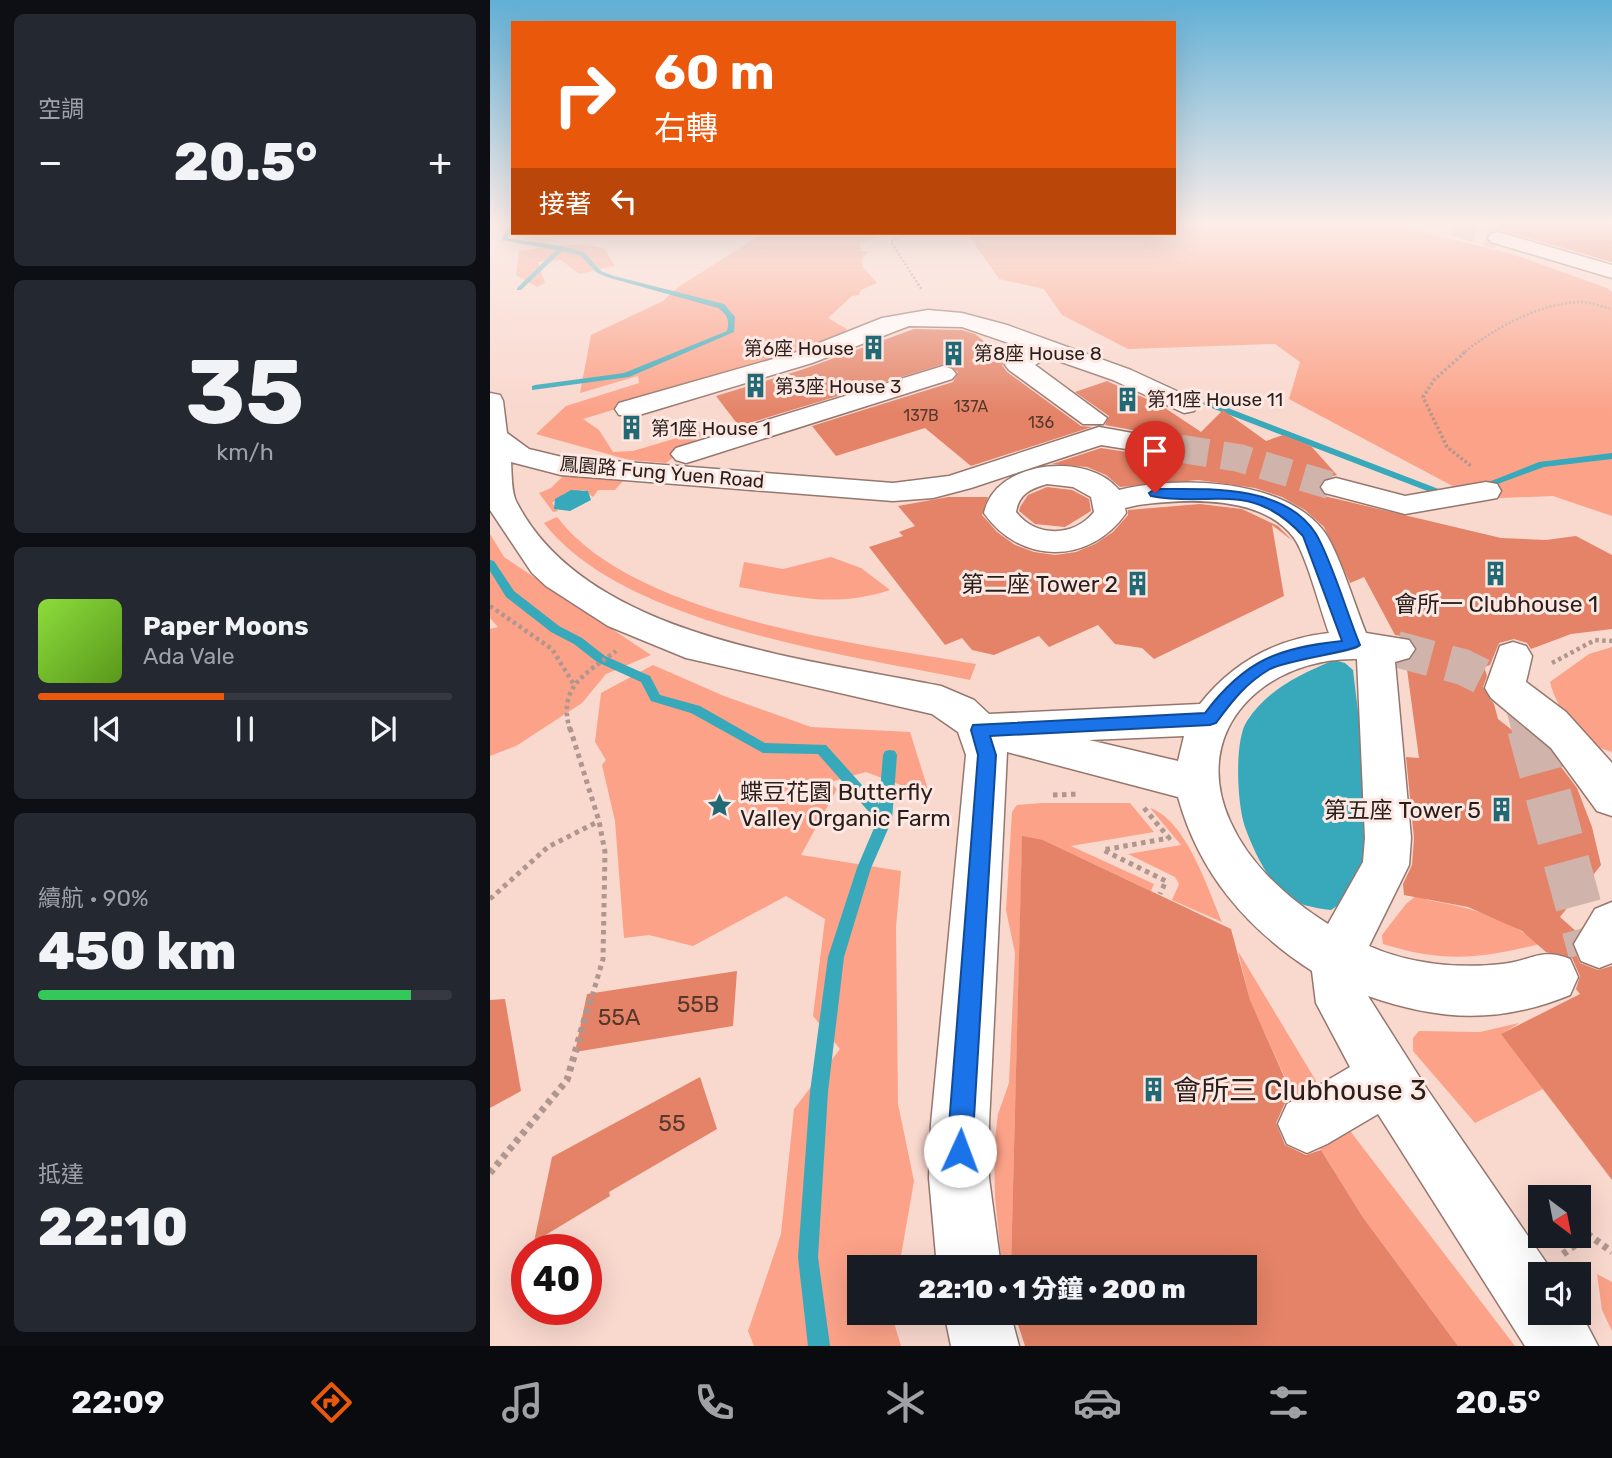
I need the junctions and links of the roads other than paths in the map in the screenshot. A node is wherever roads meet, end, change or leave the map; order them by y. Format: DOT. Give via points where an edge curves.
graph roads {
  1 [pos="1045,348"];
  2 [pos="943,374"];
  3 [pos="720,386"];
  4 [pos="1184,405"];
  5 [pos="629,409"];
  6 [pos="491,418"];
  7 [pos="1093,418"];
  8 [pos="1139,442"];
  9 [pos="686,454"];
  10 [pos="658,471"];
  11 [pos="1336,487"];
  12 [pos="1486,491"];
  13 [pos="1110,503"];
  14 [pos="1374,647"];
  15 [pos="1509,672"];
  16 [pos="1210,719"];
  17 [pos="979,730"];
  18 [pos="1198,784"];
  19 [pos="1612,798"];
  20 [pos="1336,958"];
  21 [pos="1552,977"];
  22 [pos="1387,1076"];
  23 [pos="1307,1124"];
  24 [pos="968,1255"];
  25 [pos="1528,1291"];
  26 [pos="980,1325"];
  27 [pos="1550,1325"];
  28 [pos="985,1346"];
  29 [pos="1564,1346"];
  1 -- 3 [label="street" via="998,329 948,317 905,318"];
  1 -- 4 [label="street" via="1122,375"];
  1 -- 7 [label="street" via="1017,365"];
  2 -- 9 [label="street"];
  3 -- 5 [label="street"];
  3 -- 9 [label="street" via="720,422 708,440"];
  6 -- 10 [label="street, 鳳園路 Fung Yuen Road" via="519,454 561,466"];
  6 -- 17 [label="street" via="500,502 558,578 621,617 699,649 940,701 963,710"];
  8 -- 10 [label="street, 鳳園路 Fung Yuen Road" via="1099,436 933,489 893,492"];
  9 -- 10 [label="street"];
  11 -- 12 [label="street" via="1405,505"];
  13 -- 14 [label="street" via="1155,493 1236,494 1276,508 1310,535"];
  14 -- 16 [label="street" via="1307,650 1266,664 1233,687"];
  14 -- 20 [label="street" via="1386,865"];
  15 -- 19 [label="street" via="1590,761"];
  16 -- 17 [label="street"];
  16 -- 18 [label="street" via="1199,749"];
  17 -- 18 [label="street"];
  17 -- 24 [label="street" via="987,755 959,1178"];
  18 -- 20 [label="street" via="1208,826 1234,873 1269,911"];
  20 -- 21 [label="street" via="1390,979 1443,990 1501,990"];
  20 -- 22 [label="street" via="1342,1003"];
  22 -- 23 [label="street"];
  22 -- 25 [label="street"];
  26 -- 28 [label="street"];
  27 -- 29 [label="street"];
}
